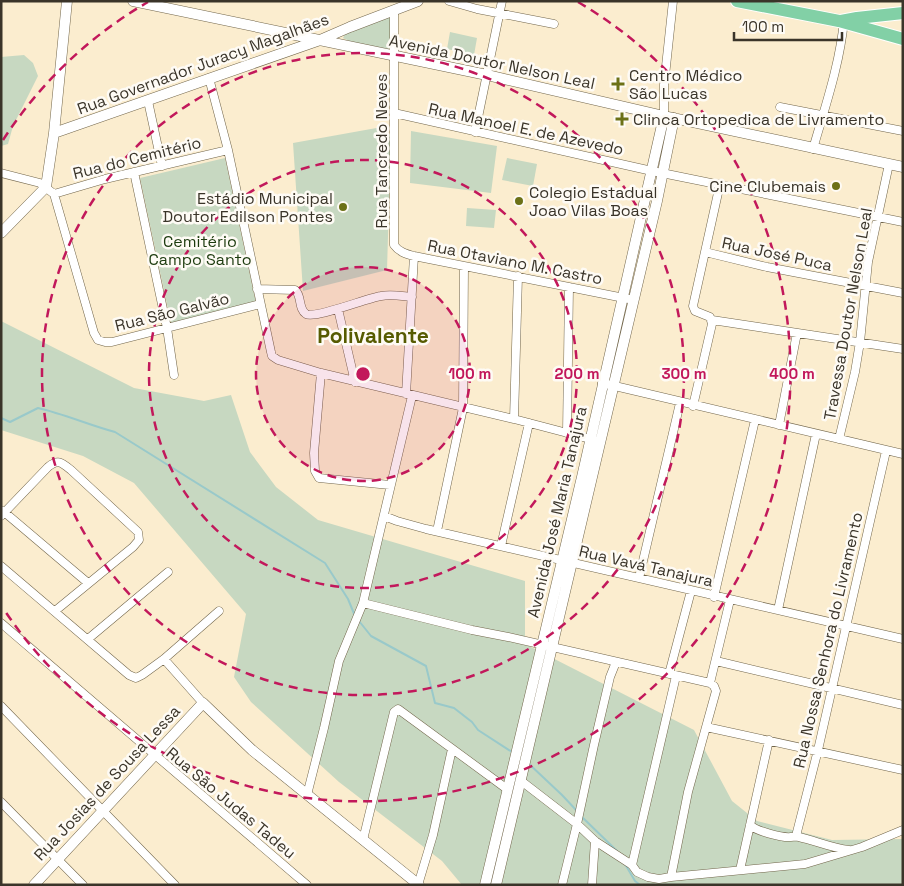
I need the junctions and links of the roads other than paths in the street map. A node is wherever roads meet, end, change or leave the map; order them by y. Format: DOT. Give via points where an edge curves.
graph roads {
  1 [pos="66,1"];
  2 [pos="133,1"];
  3 [pos="418,1"];
  4 [pos="449,1"];
  5 [pos="502,1"];
  6 [pos="673,1"];
  7 [pos="737,1"];
  8 [pos="164,5"];
  9 [pos="394,10"];
  10 [pos="499,13"];
  11 [pos="898,14"];
  12 [pos="842,21"];
  13 [pos="554,24"];
  14 [pos="897,37"];
  15 [pos="320,40"];
  16 [pos="395,56"];
  17 [pos="487,76"];
  18 [pos="209,78"];
  19 [pos="148,101"];
  20 [pos="780,106"];
  21 [pos="394,113"];
  22 [pos="823,115"];
  23 [pos="669,117"];
  24 [pos="903,131"];
  25 [pos="475,132"];
  26 [pos="54,133"];
  27 [pos="813,149"];
  28 [pos="228,150"];
  29 [pos="889,164"];
  30 [pos="162,166"];
  31 [pos="903,167"];
  32 [pos="652,171"];
  33 [pos="134,172"];
  34 [pos="1,173"];
  35 [pos="663,173"];
  36 [pos="720,184"];
  37 [pos="50,190"];
  38 [pos="878,217"];
  39 [pos="903,222"];
  40 [pos="1,233"];
  41 [pos="394,245"];
  42 [pos="705,252"];
  43 [pos="414,256"];
  44 [pos="464,266"];
  45 [pos="518,276"];
  46 [pos="570,286"];
  47 [pos="865,286"];
  48 [pos="257,289"];
  49 [pos="903,293"];
  50 [pos="412,297"];
  51 [pos="623,298"];
  52 [pos="634,300"];
  53 [pos="260,304"];
  54 [pos="338,309"];
  55 [pos="712,320"];
  56 [pos="167,328"];
  57 [pos="797,333"];
  58 [pos="860,342"];
  59 [pos="903,349"];
  60 [pos="321,374"];
  61 [pos="174,375"];
  62 [pos="355,382"];
  63 [pos="602,383"];
  64 [pos="613,386"];
  65 [pos="409,395"];
  66 [pos="680,402"];
  67 [pos="693,406"];
  68 [pos="463,408"];
  69 [pos="514,419"];
  70 [pos="755,420"];
  71 [pos="529,423"];
  72 [pos="778,425"];
  73 [pos="567,433"];
  74 [pos="816,434"];
  75 [pos="590,439"];
  76 [pos="839,439"];
  77 [pos="601,442"];
  78 [pos="886,450"];
  79 [pos="903,454"];
  80 [pos="390,485"];
  81 [pos="3,513"];
  82 [pos="572,514"];
  83 [pos="384,516"];
  84 [pos="583,517"];
  85 [pos="437,531"];
  86 [pos="501,546"];
  87 [pos="562,561"];
  88 [pos="573,563"];
  89 [pos="1,566"];
  90 [pos="168,572"];
  91 [pos="639,578"];
  92 [pos="88,583"];
  93 [pos="691,591"];
  94 [pos="714,597"];
  95 [pos="730,600"];
  96 [pos="363,603"];
  97 [pos="778,610"];
  98 [pos="55,611"];
  99 [pos="219,611"];
  100 [pos="1,623"];
  101 [pos="846,626"];
  102 [pos="88,639"];
  103 [pos="903,639"];
  104 [pos="541,645"];
  105 [pos="552,648"];
  106 [pos="164,658"];
  107 [pos="716,661"];
  108 [pos="616,662"];
  109 [pos="542,664"];
  110 [pos="673,675"];
  111 [pos="710,683"];
  112 [pos="831,688"];
  113 [pos="203,703"];
  114 [pos="903,705"];
  115 [pos="1,706"];
  116 [pos="706,727"];
  117 [pos="770,740"];
  118 [pos="452,749"];
  119 [pos="818,750"];
  120 [pos="153,755"];
  121 [pos="903,770"];
  122 [pos="520,780"];
  123 [pos="507,789"];
  124 [pos="307,795"];
  125 [pos="1,802"];
  126 [pos="103,810"];
  127 [pos="577,824"];
  128 [pos="750,825"];
  129 [pos="903,830"];
  130 [pos="796,836"];
  131 [pos="364,840"];
  132 [pos="595,840"];
  133 [pos="854,849"];
  134 [pos="57,859"];
  135 [pos="632,865"];
  136 [pos="495,868"];
  137 [pos="740,870"];
  138 [pos="671,876"];
  139 [pos="649,881"];
  140 [pos="34,885"];
  141 [pos="83,885"];
  142 [pos="175,885"];
  143 [pos="307,885"];
  144 [pos="418,885"];
  145 [pos="485,885"];
  146 [pos="496,885"];
  147 [pos="562,885"];
  148 [pos="592,885"];
  1 -- 26 [label="street"];
  2 -- 8 [label="street, Avenida Doutor Nelson Leal"];
  3 -- 9 [label="street, Rua Governador Juracy Magalhães"];
  4 -- 10 [label="street"];
  5 -- 10 [label="street"];
  6 -- 23 [label="street" via="664,94"];
  7 -- 12 [label="main road"];
  8 -- 15 [label="street, Avenida Doutor Nelson Leal"];
  9 -- 15 [label="street, Rua Governador Juracy Magalhães"];
  9 -- 16 [label="street, Rua Tancredo Neves"];
  10 -- 13 [label="street"];
  10 -- 17 [label="street"];
  11 -- 12 [label="main road"];
  11 -- 14 [label="main road"];
  12 -- 14 [label="main road"];
  12 -- 22 [label="street" via="841,41"];
  15 -- 16 [label="street, Avenida Doutor Nelson Leal"];
  15 -- 18 [label="street, Rua Governador Juracy Magalhães"];
  16 -- 17 [label="street, Avenida Doutor Nelson Leal"];
  16 -- 21 [label="street, Rua Tancredo Neves"];
  17 -- 23 [label="street, Avenida Doutor Nelson Leal"];
  17 -- 25 [label="street"];
  18 -- 19 [label="street, Rua Governador Juracy Magalhães"];
  18 -- 28 [label="street"];
  19 -- 26 [label="street, Rua Governador Juracy Magalhães"];
  19 -- 30 [label="street"];
  20 -- 22 [label="street"];
  21 -- 25 [label="street, Rua Manoel E. de Azevedo"];
  21 -- 41 [label="street, Rua Tancredo Neves"];
  22 -- 24 [label="street"];
  22 -- 27 [label="street"];
  23 -- 27 [label="street, Avenida Doutor Nelson Leal"];
  23 -- 32 [label="street, Avenida José Maria Tanajura"];
  23 -- 35 [label="street, Avenida José Maria Tanajura"];
  25 -- 32 [label="street, Rua Manoel E. de Azevedo"];
  26 -- 37 [label="street"];
  27 -- 29 [label="street, Avenida Doutor Nelson Leal"];
  28 -- 30 [label="street, Rua do Cemitério"];
  28 -- 48 [label="street"];
  29 -- 31 [label="street, Avenida Doutor Nelson Leal"];
  29 -- 38 [label="street, Travessa Doutor Nelson Leal"];
  30 -- 33 [label="street, Rua do Cemitério"];
  32 -- 35 [label="street, Rua Manoel E. de Azevedo"];
  32 -- 51 [label="street, Avenida José Maria Tanajura"];
  33 -- 37 [label="street, Rua do Cemitério"];
  33 -- 56 [label="street"];
  34 -- 37 [label="street" via="31,180"];
  35 -- 36 [label="street, Rua Manoel E. de Azevedo"];
  35 -- 52 [label="street, Avenida José Maria Tanajura"];
  36 -- 38 [label="street, Rua Manoel E. de Azevedo"];
  36 -- 42 [label="street"];
  37 -- 40 [label="street"];
  37 -- 56 [label="street, Rua São Galvão" via="98,340 105,342"];
  38 -- 39 [label="street, Rua Manoel E. de Azevedo"];
  38 -- 47 [label="street, Travessa Doutor Nelson Leal"];
  41 -- 43 [label="street, Rua Otaviano M. Castro" via="399,251"];
  42 -- 47 [label="street, Rua José Puca"];
  42 -- 55 [label="street" via="693,309"];
  43 -- 44 [label="street, Rua Otaviano M. Castro"];
  43 -- 50 [label="street"];
  44 -- 45 [label="street, Rua Otaviano M. Castro"];
  44 -- 68 [label="street"];
  45 -- 46 [label="street, Rua Otaviano M. Castro"];
  45 -- 69 [label="street"];
  46 -- 51 [label="street, Rua Otaviano M. Castro"];
  46 -- 73 [label="street"];
  47 -- 49 [label="street, Rua José Puca"];
  47 -- 58 [label="street, Travessa Doutor Nelson Leal"];
  48 -- 53 [label="street"];
  48 -- 54 [label="street" via="295,290 306,314"];
  50 -- 54 [label="street" via="381,296"];
  50 -- 65 [label="street"];
  51 -- 52 [label="street, Rua Otaviano M. Castro"];
  51 -- 63 [label="street, Avenida José Maria Tanajura"];
  52 -- 64 [label="street, Avenida José Maria Tanajura"];
  53 -- 56 [label="street, Rua São Galvão"];
  53 -- 60 [label="street" via="275,358"];
  54 -- 62 [label="street"];
  55 -- 57 [label="street"];
  55 -- 67 [label="street"];
  56 -- 61 [label="street"];
  57 -- 58 [label="street"];
  57 -- 72 [label="street"];
  58 -- 59 [label="street"];
  58 -- 76 [label="street, Travessa Doutor Nelson Leal"];
  60 -- 62 [label="street"];
  60 -- 80 [label="street" via="314,453 315,471 319,478"];
  62 -- 65 [label="street"];
  63 -- 64 [label="street"];
  63 -- 75 [label="street, Avenida José Maria Tanajura"];
  64 -- 66 [label="street"];
  64 -- 77 [label="street, Avenida José Maria Tanajura"];
  65 -- 68 [label="street"];
  65 -- 80 [label="street"];
  66 -- 67 [label="street"];
  66 -- 91 [label="street"];
  67 -- 70 [label="street"];
  68 -- 69 [label="street"];
  68 -- 85 [label="street"];
  69 -- 71 [label="street"];
  70 -- 72 [label="street"];
  70 -- 94 [label="street"];
  71 -- 73 [label="street"];
  71 -- 86 [label="street"];
  72 -- 74 [label="street"];
  73 -- 75 [label="street"];
  74 -- 76 [label="street"];
  74 -- 97 [label="street"];
  75 -- 77 [label="street"];
  75 -- 82 [label="street, Avenida José Maria Tanajura"];
  76 -- 78 [label="street"];
  77 -- 84 [label="street, Avenida José Maria Tanajura"];
  78 -- 79 [label="street"];
  78 -- 101 [label="street, Rua Nossa Senhora do Livramento"];
  80 -- 83 [label="street"];
  81 -- 92 [label="street"];
  81 -- 92 [label="street" via="54,463 63,464 71,470 139,535 133,547"];
  82 -- 84 [label="street"];
  82 -- 87 [label="street, Avenida José Maria Tanajura"];
  83 -- 85 [label="street, Rua Vavá Tanajura"];
  83 -- 96 [label="street"];
  84 -- 88 [label="street, Avenida José Maria Tanajura"];
  85 -- 86 [label="street, Rua Vavá Tanajura"];
  86 -- 87 [label="street, Rua Vavá Tanajura"];
  87 -- 88 [label="street, Rua Vavá Tanajura"];
  87 -- 104 [label="street, Avenida José Maria Tanajura"];
  88 -- 91 [label="street, Rua Vavá Tanajura"];
  88 -- 105 [label="street, Avenida José Maria Tanajura"];
  89 -- 98 [label="street"];
  90 -- 102 [label="street"];
  91 -- 93 [label="street, Rua Vavá Tanajura"];
  92 -- 98 [label="street"];
  93 -- 94 [label="street, Rua Vavá Tanajura"];
  93 -- 110 [label="street"];
  94 -- 95 [label="street, Rua Vavá Tanajura"];
  95 -- 97 [label="street, Rua Vavá Tanajura"];
  95 -- 107 [label="street"];
  96 -- 104 [label="street"];
  96 -- 124 [label="street" via="339,661"];
  97 -- 101 [label="street, Rua Vavá Tanajura"];
  98 -- 102 [label="street"];
  99 -- 106 [label="street"];
  100 -- 120 [label="street, Rua São Judas Tadeu"];
  101 -- 103 [label="street, Rua Vavá Tanajura"];
  101 -- 112 [label="street, Rua Nossa Senhora do Livramento"];
  102 -- 106 [label="street" via="136,678"];
  104 -- 105 [label="street"];
  104 -- 109 [label="street, Avenida José Maria Tanajura"];
  105 -- 108 [label="street"];
  105 -- 109 [label="street, Avenida José Maria Tanajura"];
  106 -- 113 [label="street"];
  107 -- 111 [label="street"];
  107 -- 112 [label="street"];
  108 -- 110 [label="street"];
  108 -- 127 [label="street"];
  109 -- 122 [label="street, Avenida José Maria Tanajura"];
  109 -- 123 [label="street, Avenida José Maria Tanajura"];
  110 -- 111 [label="street"];
  110 -- 135 [label="street"];
  111 -- 116 [label="street" via="716,692"];
  112 -- 114 [label="street"];
  112 -- 119 [label="street, Rua Nossa Senhora do Livramento"];
  113 -- 120 [label="street, Rua Josias de Sousa Lessa"];
  113 -- 124 [label="street" via="252,750"];
  115 -- 126 [label="street"];
  116 -- 117 [label="street"];
  116 -- 138 [label="street" via="688,792"];
  117 -- 119 [label="street"];
  117 -- 128 [label="street"];
  118 -- 123 [label="street"];
  118 -- 131 [label="street" via="398,709 394,712"];
  118 -- 144 [label="street"];
  119 -- 121 [label="street"];
  119 -- 130 [label="street, Rua Nossa Senhora do Livramento"];
  120 -- 126 [label="street, Rua Josias de Sousa Lessa"];
  120 -- 143 [label="street, Rua São Judas Tadeu"];
  122 -- 127 [label="street"];
  122 -- 136 [label="street, Avenida José Maria Tanajura"];
  123 -- 136 [label="street, Avenida José Maria Tanajura"];
  124 -- 131 [label="street"];
  125 -- 134 [label="street"];
  126 -- 134 [label="street, Rua Josias de Sousa Lessa"];
  126 -- 142 [label="street"];
  127 -- 132 [label="street"];
  127 -- 147 [label="street"];
  128 -- 130 [label="street" via="779,835"];
  128 -- 137 [label="street"];
  129 -- 133 [label="street"];
  130 -- 133 [label="street" via="842,849"];
  131 -- 144 [label="street"];
  132 -- 135 [label="street"];
  132 -- 148 [label="street"];
  133 -- 137 [label="street" via="804,864"];
  134 -- 140 [label="street, Rua Josias de Sousa Lessa"];
  134 -- 141 [label="street"];
  135 -- 139 [label="street"];
  136 -- 145 [label="street, Avenida José Maria Tanajura"];
  136 -- 146 [label="street, Avenida José Maria Tanajura"];
  137 -- 138 [label="street"];
  138 -- 139 [label="street"];
}
